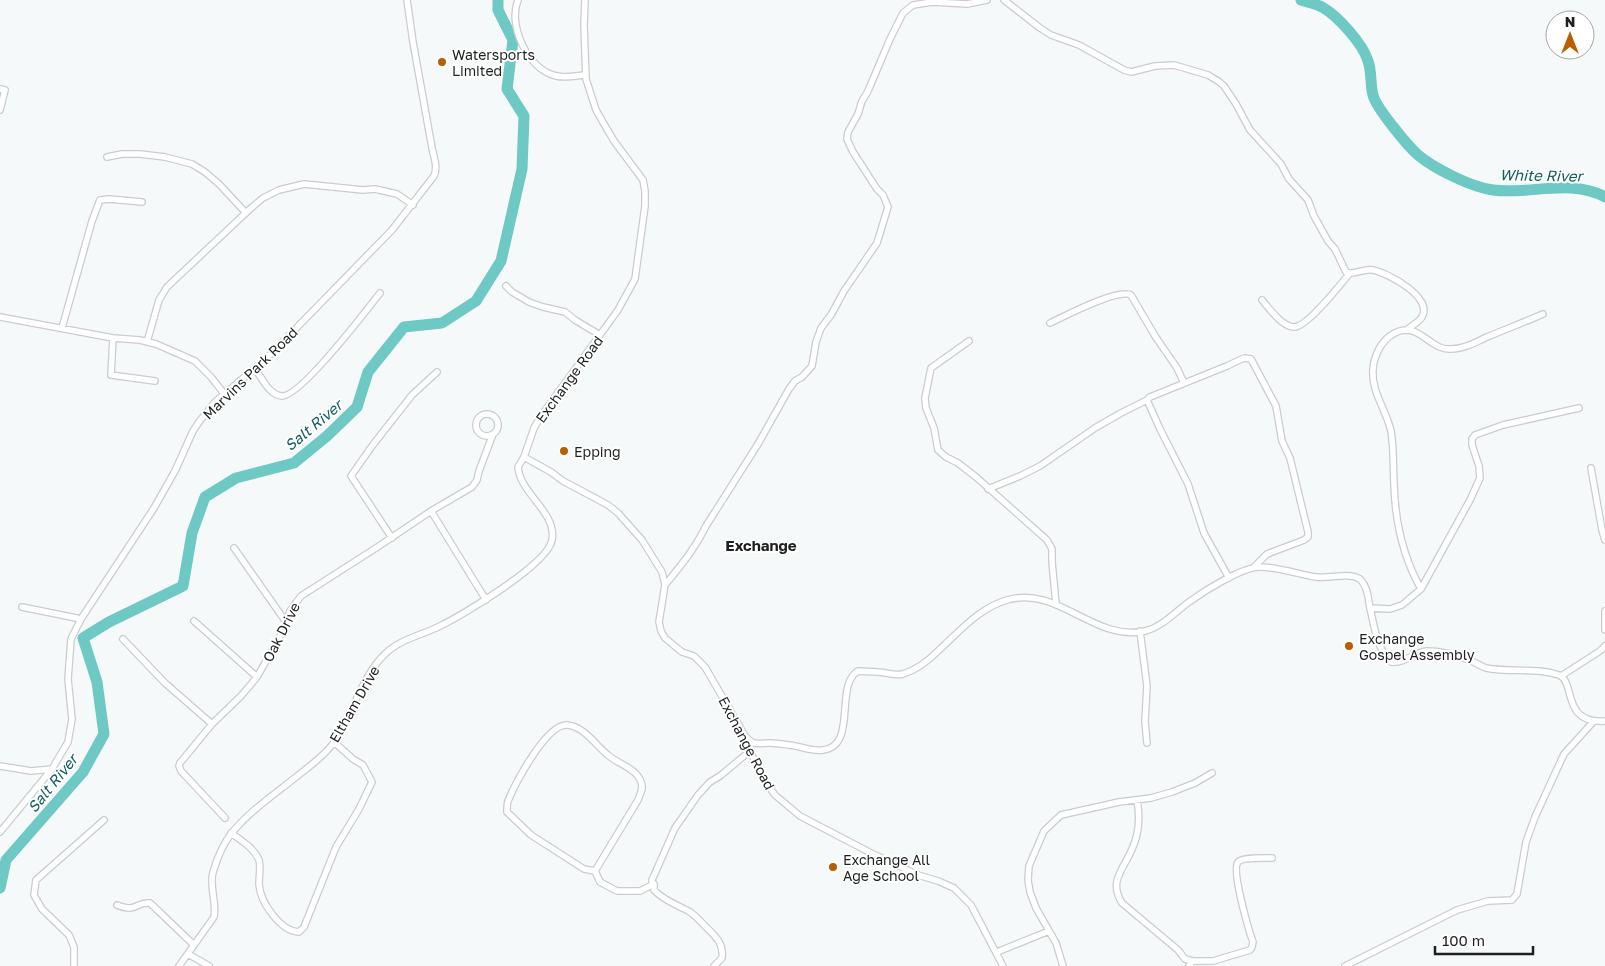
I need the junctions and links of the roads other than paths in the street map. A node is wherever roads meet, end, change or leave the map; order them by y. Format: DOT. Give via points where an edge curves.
graph roads {
  1 [pos="407,0"];
  2 [pos="518,0"];
  3 [pos="585,0"];
  4 [pos="911,0"];
  5 [pos="987,0"];
  6 [pos="1004,0"];
  7 [pos="905,10"];
  8 [pos="585,75"];
  9 [pos="0,89"];
  10 [pos="0,110"];
  11 [pos="107,157"];
  12 [pos="142,202"];
  13 [pos="413,205"];
  14 [pos="246,213"];
  15 [pos="1349,274"];
  16 [pos="506,286"];
  17 [pos="380,293"];
  18 [pos="1262,300"];
  19 [pos="1543,314"];
  20 [pos="0,317"];
  21 [pos="1050,323"];
  22 [pos="62,328"];
  23 [pos="1407,330"];
  24 [pos="600,335"];
  25 [pos="114,338"];
  26 [pos="970,341"];
  27 [pos="147,342"];
  28 [pos="255,369"];
  29 [pos="437,372"];
  30 [pos="155,381"];
  31 [pos="1184,383"];
  32 [pos="225,395"];
  33 [pos="1147,400"];
  34 [pos="1579,408"];
  35 [pos="493,434"];
  36 [pos="484,436"];
  37 [pos="488,445"];
  38 [pos="524,457"];
  39 [pos="1591,468"];
  40 [pos="988,489"];
  41 [pos="431,512"];
  42 [pos="392,538"];
  43 [pos="1605,540"];
  44 [pos="234,548"];
  45 [pos="1254,567"];
  46 [pos="1229,578"];
  47 [pos="665,585"];
  48 [pos="1421,589"];
  49 [pos="486,600"];
  50 [pos="1056,604"];
  51 [pos="22,607"];
  52 [pos="1370,608"];
  53 [pos="1605,610"];
  54 [pos="81,619"];
  55 [pos="194,622"];
  56 [pos="286,622"];
  57 [pos="1605,630"];
  58 [pos="1140,631"];
  59 [pos="123,639"];
  60 [pos="1605,646"];
  61 [pos="1561,676"];
  62 [pos="257,677"];
  63 [pos="1605,720"];
  64 [pos="1594,722"];
  65 [pos="212,724"];
  66 [pos="745,736"];
  67 [pos="334,742"];
  68 [pos="1147,743"];
  69 [pos="750,751"];
  70 [pos="0,766"];
  71 [pos="52,769"];
  72 [pos="1212,773"];
  73 [pos="1137,800"];
  74 [pos="225,818"];
  75 [pos="104,820"];
  76 [pos="0,832"];
  77 [pos="232,833"];
  78 [pos="1272,858"];
  79 [pos="595,871"];
  80 [pos="654,884"];
  81 [pos="117,905"];
  82 [pos="1049,931"];
  83 [pos="194,945"];
  84 [pos="997,952"];
  85 [pos="188,954"];
  86 [pos="1191,963"];
  87 [pos="74,966"];
  88 [pos="179,966"];
  89 [pos="209,966"];
  90 [pos="714,966"];
  91 [pos="1004,966"];
  92 [pos="1063,966"];
  93 [pos="1345,966"];
  1 -- 13 [label="street, Marvins Park Road" via="436,164 434,176"];
  2 -- 8 [label="street" via="515,13 520,38 538,66 560,77"];
  3 -- 8 [label="street, Exchange Road"];
  4 -- 7 [label="street"];
  5 -- 7 [label="street" via="958,4 917,3"];
  6 -- 15 [label="street" via="1051,35 1079,45 1124,70 1131,72 1155,66 1174,66 1218,81 1250,130 1308,200 1328,242"];
  7 -- 47 [label="street" via="847,135 853,152 888,207 877,243 822,328 812,366 789,389 700,540"];
  8 -- 24 [label="street, Exchange Road" via="600,117 642,177 646,191 634,279"];
  9 -- 10 [label="street" via="5,90"];
  11 -- 14 [label="street" via="140,154 192,164 219,184"];
  12 -- 22 [label="street" via="100,200"];
  13 -- 14 [label="street" via="397,194 375,189 304,184 263,198"];
  13 -- 28 [label="street, Marvins Park Road"];
  14 -- 27 [label="street" via="167,287 159,300"];
  15 -- 18 [label="street" via="1302,325 1289,326 1278,319"];
  15 -- 23 [label="street" via="1375,270 1410,289 1423,308 1422,317"];
  16 -- 24 [label="street" via="529,302 566,312"];
  17 -- 28 [label="street" via="300,387 289,395 278,396 271,392"];
  19 -- 23 [label="street" via="1470,345 1450,350"];
  20 -- 22 [label="street"];
  21 -- 31 [label="street" via="1118,294 1131,294"];
  22 -- 25 [label="street"];
  23 -- 48 [label="street" via="1392,335 1382,344 1375,357 1373,380 1391,433 1402,545"];
  24 -- 38 [label="street, Exchange Road" via="541,416"];
  25 -- 27 [label="street"];
  25 -- 30 [label="street" via="111,376"];
  26 -- 40 [label="street" via="931,368 926,408 938,450"];
  27 -- 32 [label="street" via="195,361"];
  28 -- 32 [label="street, Marvins Park Road"];
  29 -- 42 [label="street" via="412,395 351,476"];
  31 -- 33 [label="street"];
  31 -- 45 [label="street" via="1248,358 1256,366 1276,406 1308,537 1267,554"];
  32 -- 54 [label="street, Marvins Park Road" via="192,431 154,508"];
  33 -- 40 [label="street" via="1095,428 1040,466"];
  33 -- 46 [label="street" via="1188,484 1204,533"];
  34 -- 48 [label="street" via="1503,425 1475,435 1472,445 1480,478"];
  35 -- 36 [label="street"];
  35 -- 36 [label="street" via="497,430 497,421 484,414 478,418 476,427"];
  35 -- 37 [label="street, Oak Drive"];
  36 -- 37 [label="street"];
  37 -- 41 [label="street, Oak Drive" via="472,487"];
  38 -- 47 [label="street" via="618,513 646,547 662,572"];
  38 -- 49 [label="street, Eltham Drive" via="518,467 522,483 549,521 553,531 552,542 542,556"];
  39 -- 43 [label="street"];
  40 -- 50 [label="street" via="1047,540 1052,549"];
  41 -- 42 [label="street, Oak Drive"];
  41 -- 49 [label="street"];
  42 -- 56 [label="street, Oak Drive" via="306,591 296,601"];
  44 -- 56 [label="street"];
  45 -- 46 [label="street"];
  45 -- 52 [label="street" via="1321,578 1357,577 1364,582"];
  46 -- 58 [label="street" via="1189,602 1168,620"];
  47 -- 66 [label="street, Exchange Road" via="660,614 665,638 705,667"];
  48 -- 52 [label="street" via="1402,605 1390,609"];
  49 -- 67 [label="street, Eltham Drive" via="463,615 406,640 384,655 371,672"];
  50 -- 58 [label="street" via="1102,627"];
  50 -- 66 [label="street" via="1030,597 1003,602 971,620 930,659 912,670 902,674 855,672 849,686 839,740 829,749 809,750 791,745 754,743"];
  51 -- 54 [label="street"];
  52 -- 61 [label="street" via="1379,643 1391,662 1429,651 1456,656 1483,667 1542,670"];
  53 -- 57 [label="street"];
  54 -- 71 [label="street, Marvins Park Road" via="71,639 68,678 72,714 70,735"];
  55 -- 62 [label="street"];
  56 -- 62 [label="street, Oak Drive"];
  58 -- 68 [label="street" via="1147,686"];
  59 -- 65 [label="street" via="165,683"];
  60 -- 61 [label="street"];
  61 -- 64 [label="street" via="1578,713"];
  62 -- 65 [label="street, Oak Drive"];
  63 -- 64 [label="street"];
  64 -- 93 [label="street" via="1564,754 1526,842 1517,894 1512,900 1488,901 1457,910"];
  65 -- 74 [label="street, Oak Drive" via="178,766"];
  66 -- 69 [label="street, Exchange Road"];
  67 -- 77 [label="street, Eltham Drive" via="312,765"];
  67 -- 77 [label="street" via="363,765 372,782 336,847 304,927 299,932 277,920 265,904 259,886 260,862 254,851"];
  69 -- 80 [label="street" via="698,795 675,828 653,875"];
  69 -- 84 [label="street, Exchange Road" via="775,795 800,816 902,868 954,888 971,905"];
  70 -- 71 [label="street" via="31,771"];
  71 -- 76 [label="street, Marvins Park Road"];
  72 -- 73 [label="street" via="1172,792"];
  73 -- 82 [label="street" via="1060,815 1044,831 1029,866 1028,880 1036,908"];
  73 -- 86 [label="street" via="1138,829 1133,848 1118,877 1118,896"];
  75 -- 87 [label="street" via="36,880 34,895 42,909 69,935 74,947"];
  77 -- 83 [label="street, Eltham Drive" via="212,874 214,917"];
  78 -- 86 [label="street" via="1242,860 1236,865 1253,942 1250,950 1213,961"];
  79 -- 79 [label="street" via="584,869 531,835 507,812 508,802 534,753 561,725 572,726 584,733 607,755 638,775 642,783 638,800"];
  79 -- 80 [label="street" via="600,882 617,891 640,891"];
  80 -- 90 [label="street" via="659,896 690,912 716,936 723,955"];
  81 -- 83 [label="street" via="134,908 150,903"];
  82 -- 84 [label="street"];
  82 -- 92 [label="street"];
  83 -- 85 [label="street, Eltham Drive"];
  84 -- 91 [label="street, Exchange Road"];
  85 -- 88 [label="street, Eltham Drive"];
  85 -- 89 [label="street"];
}
